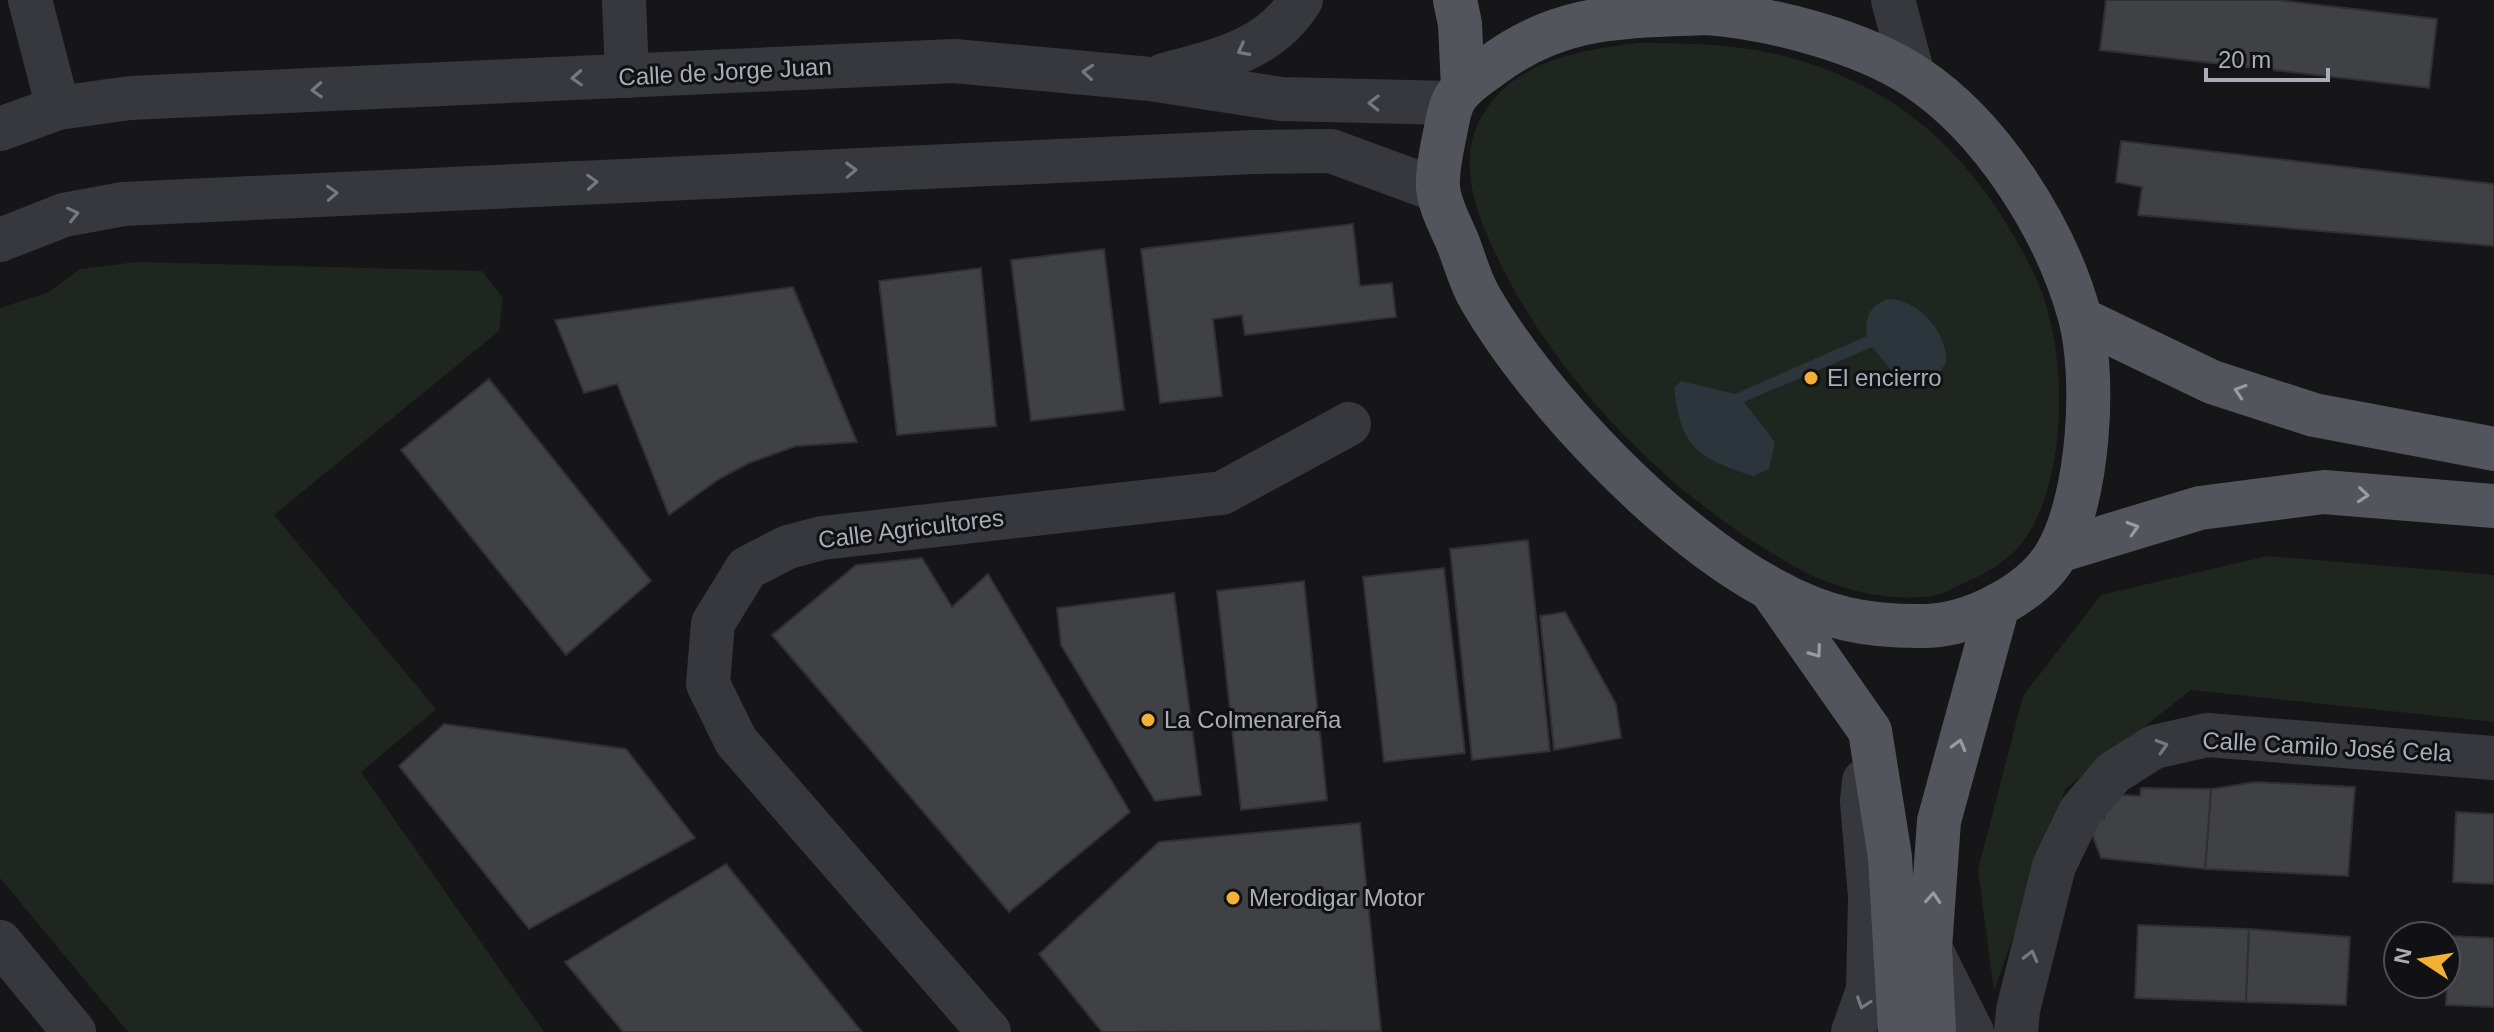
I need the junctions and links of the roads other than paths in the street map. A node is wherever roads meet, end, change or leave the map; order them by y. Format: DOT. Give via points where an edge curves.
graph roads {
  1 [pos="30,0"];
  2 [pos="624,0"];
  3 [pos="1301,0"];
  4 [pos="1455,0"];
  5 [pos="1893,0"];
  6 [pos="1745,8"];
  7 [pos="1606,9"];
  8 [pos="1913,75"];
  9 [pos="627,76"];
  10 [pos="1150,79"];
  11 [pos="1457,95"];
  12 [pos="58,108"];
  13 [pos="0,129"];
  14 [pos="1437,190"];
  15 [pos="0,240"];
  16 [pos="2081,319"];
  17 [pos="1349,424"];
  18 [pos="2494,449"];
  19 [pos="2494,506"];
  20 [pos="2058,551"];
  21 [pos="1771,589"];
  22 [pos="1998,605"];
  23 [pos="1870,731"];
  24 [pos="2494,758"];
  25 [pos="0,942"];
  26 [pos="1930,948"];
  27 [pos="74,1032"];
  28 [pos="989,1032"];
  29 [pos="1853,1032"];
  30 [pos="1900,1032"];
  31 [pos="1934,1032"];
  32 [pos="1972,1032"];
  33 [pos="2016,1032"];
  1 -- 12 [label="street"];
  2 -- 9 [label="street"];
  3 -- 10 [label="street, one-way" via="1290,18 1242,54"];
  4 -- 11 [label="main road" via="1460,24"];
  5 -- 8 [label="street"];
  6 -- 7 [label="main road"];
  6 -- 8 [label="main road"];
  7 -- 11 [label="main road" via="1513,50"];
  8 -- 16 [label="main road" via="1956,111 2014,176 2056,252"];
  10 -- 9 [label="street, Calle de Jorge Juan, one-way" via="954,61"];
  9 -- 12 [label="street, Calle de Jorge Juan, one-way" via="130,98"];
  11 -- 10 [label="street, Calle de Jorge Juan, one-way" via="1281,99"];
  11 -- 14 [label="main road"];
  12 -- 13 [label="street, Calle de Jorge Juan"];
  15 -- 14 [label="street, one-way" via="64,215 123,204 1253,152 1331,151"];
  14 -- 21 [label="main road" via="1479,296 1560,410 1665,513"];
  18 -- 16 [label="main road, one-way" via="2314,415 2212,382"];
  16 -- 20 [label="main road" via="2088,441"];
  17 -- 28 [label="street, Calle Agricultores" via="1222,493 822,538 788,547 747,568 713,623 708,684 736,741"];
  20 -- 19 [label="main road, one-way" via="2200,508 2324,492"];
  20 -- 22 [label="main road" via="2036,577"];
  21 -- 22 [label="main road" via="1822,612 1876,627 1944,626"];
  21 -- 23 [label="main road, one-way"];
  26 -- 22 [label="main road, one-way" via="1939,821"];
  23 -- 29 [label="street, one-way" via="1862,802 1870,897 1868,990"];
  23 -- 30 [label="main road" via="1890,857"];
  33 -- 24 [label="street, Calle Camilo José Cela, one-way" via="2054,866 2073,825 2113,773 2154,747 2207,735"];
  25 -- 27 [label="street"];
  26 -- 31 [label="main road"];
  26 -- 32 [label="street"];
}
